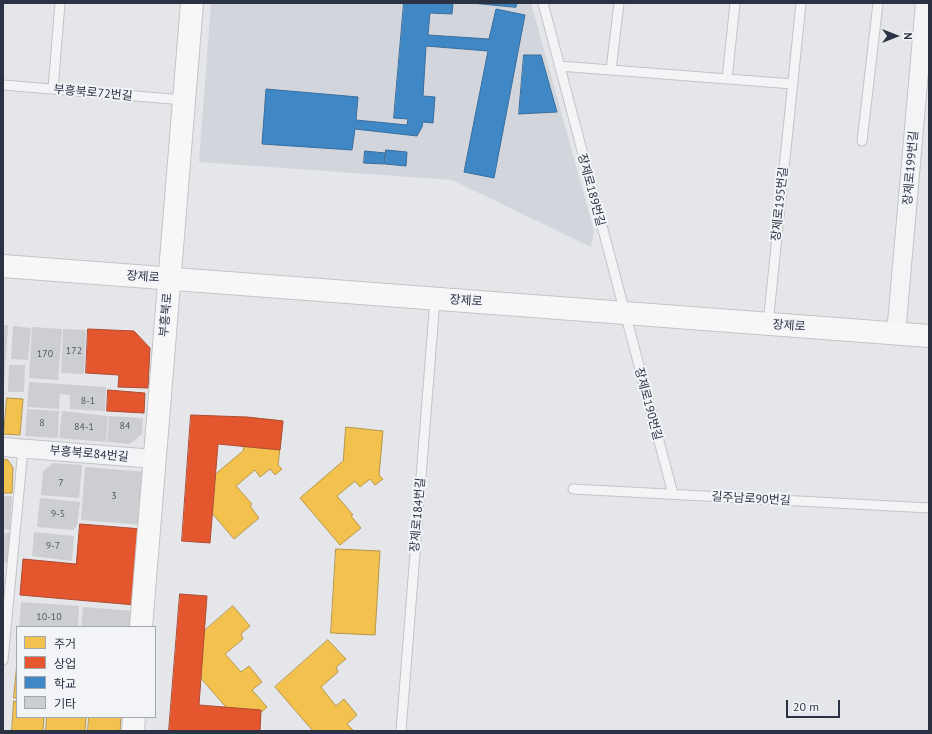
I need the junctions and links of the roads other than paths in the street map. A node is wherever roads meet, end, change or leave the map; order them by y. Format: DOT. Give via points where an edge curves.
graph roads {
  1 [pos="60,3"];
  2 [pos="192,3"];
  3 [pos="543,3"];
  4 [pos="619,3"];
  5 [pos="735,3"];
  6 [pos="801,3"];
  7 [pos="878,3"];
  8 [pos="925,3"];
  9 [pos="559,66"];
  10 [pos="611,70"];
  11 [pos="727,79"];
  12 [pos="793,84"];
  13 [pos="3,85"];
  14 [pos="53,89"];
  15 [pos="184,100"];
  16 [pos="862,141"];
  17 [pos="3,266"];
  18 [pos="169,279"];
  19 [pos="436,299"];
  20 [pos="624,313"];
  21 [pos="768,324"];
  22 [pos="896,334"];
  23 [pos="929,336"];
  24 [pos="3,447"];
  25 [pos="23,449"];
  26 [pos="155,459"];
  27 [pos="573,489"];
  28 [pos="673,494"];
  29 [pos="929,508"];
  30 [pos="7,568"];
  31 [pos="141,626"];
  32 [pos="3,660"];
  33 [pos="134,718"];
  34 [pos="133,731"];
  35 [pos="401,731"];
  1 -- 14 [label="lane"];
  2 -- 15 [label="main road, 부흥북로"];
  3 -- 9 [label="lane, 장제로189번길"];
  4 -- 10 [label="lane"];
  5 -- 11 [label="lane"];
  6 -- 12 [label="lane, 장제로195번길"];
  7 -- 16 [label="lane"];
  8 -- 22 [label="street, 장제로199번길"];
  9 -- 10 [label="lane"];
  9 -- 20 [label="lane, 장제로189번길"];
  10 -- 11 [label="lane"];
  11 -- 12 [label="lane"];
  12 -- 21 [label="lane, 장제로195번길"];
  13 -- 14 [label="lane, 부흥북로72번길"];
  14 -- 15 [label="lane, 부흥북로72번길"];
  15 -- 18 [label="main road, 부흥북로"];
  17 -- 18 [label="main road, 장제로"];
  18 -- 19 [label="main road, 장제로"];
  18 -- 26 [label="main road, 부흥북로"];
  19 -- 20 [label="main road, 장제로"];
  19 -- 35 [label="lane, 장제로184번길"];
  20 -- 21 [label="main road, 장제로"];
  20 -- 28 [label="lane, 장제로190번길"];
  21 -- 22 [label="main road, 장제로"];
  22 -- 23 [label="main road, 장제로"];
  24 -- 25 [label="street, 부흥북로84번길"];
  25 -- 26 [label="street, 부흥북로84번길"];
  25 -- 30 [label="lane"];
  26 -- 31 [label="main road, 부흥북로"];
  27 -- 28 [label="lane, 길주남로90번길"];
  28 -- 29 [label="lane, 길주남로90번길"];
  30 -- 32 [label="lane"];
  33 -- 34 [label="main road"];
}
